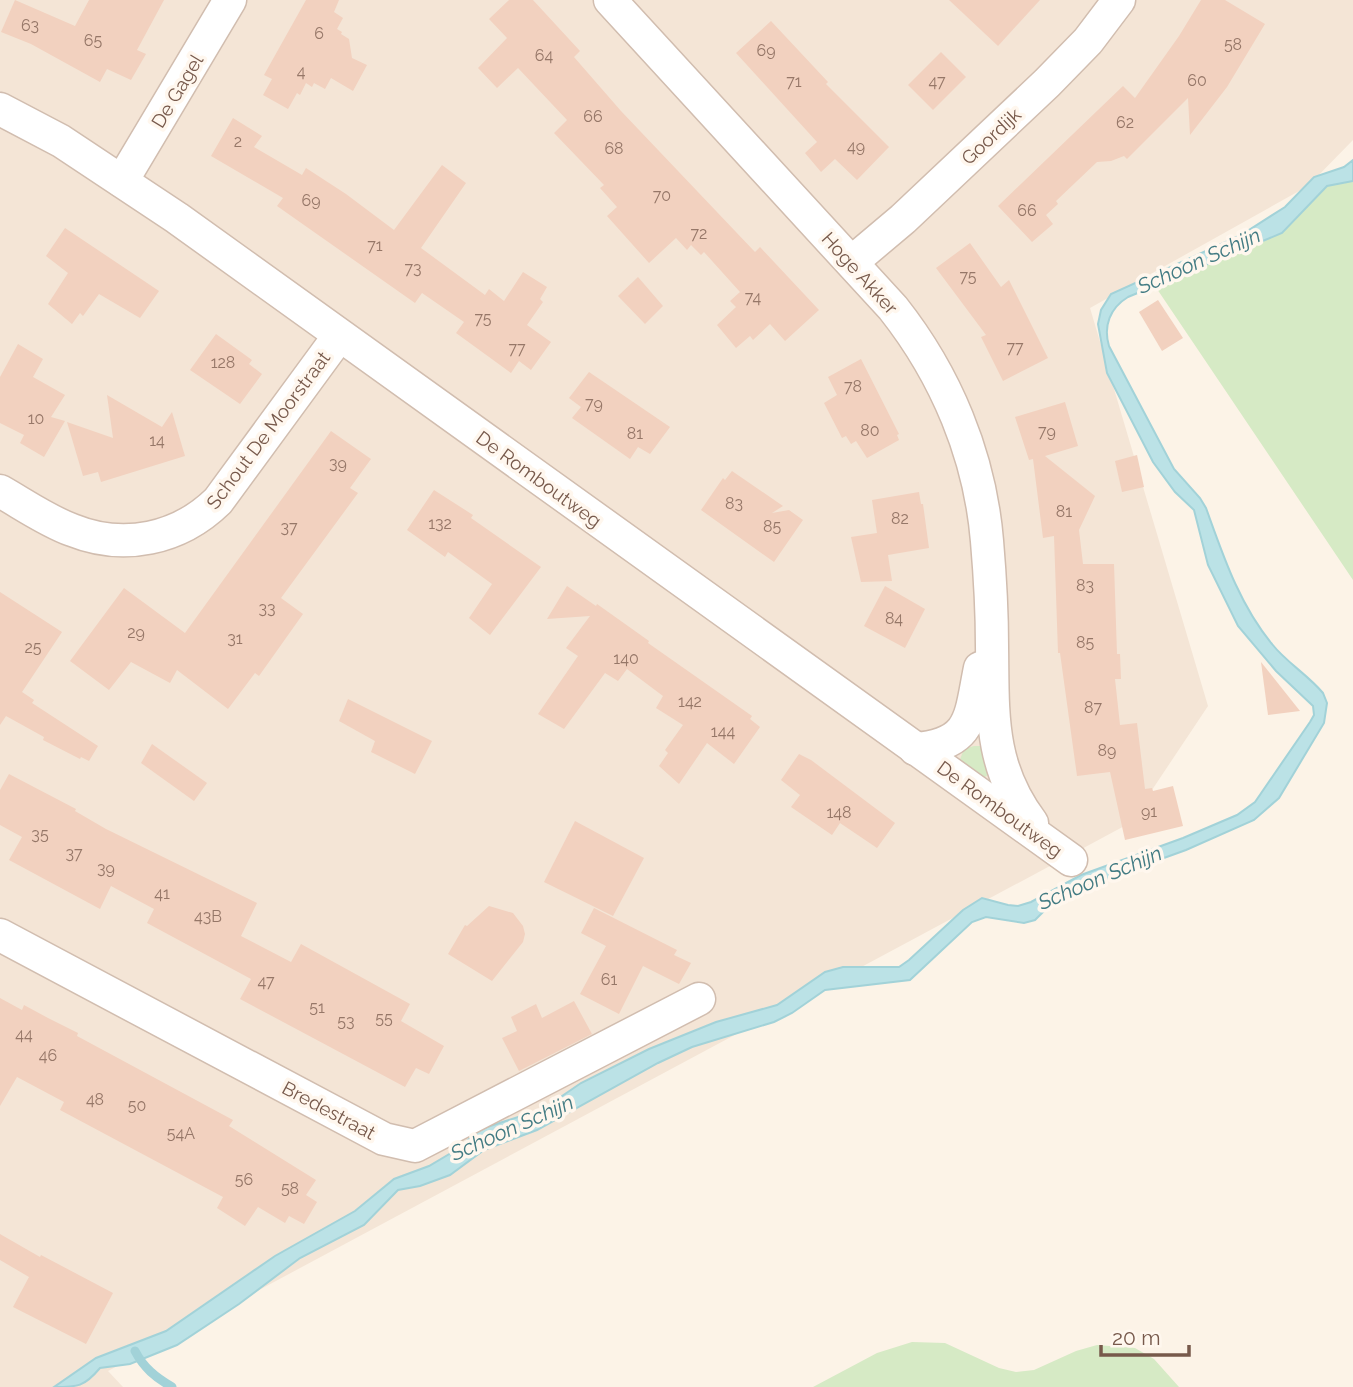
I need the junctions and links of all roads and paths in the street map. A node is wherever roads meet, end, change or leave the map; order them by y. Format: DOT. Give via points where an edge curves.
graph roads {
  1 [pos="230,0"];
  2 [pos="610,0"];
  3 [pos="1119,0"];
  4 [pos="0,109"];
  5 [pos="122,181"];
  6 [pos="852,262"];
  7 [pos="339,336"];
  8 [pos="0,491"];
  9 [pos="990,608"];
  10 [pos="915,749"];
  11 [pos="1043,838"];
  12 [pos="1071,860"];
  13 [pos="0,935"];
  14 [pos="699,999"];
  1 -- 5 [label="street, De Gagel"];
  2 -- 6 [label="street, Hoge Akker"];
  3 -- 6 [label="street, Goordijk" via="1047,83"];
  4 -- 5 [label="street, De Romboutweg"];
  5 -- 7 [label="street, De Romboutweg"];
  6 -- 9 [label="street, Hoge Akker" via="911,331 962,428 977,478 987,538"];
  7 -- 8 [label="street, Schout De Moorstraat" via="218,501 182,528 142,540 89,536"];
  7 -- 10 [label="street, De Romboutweg"];
  9 -- 10 [label="street, Hoge Akker" via="968,719 959,736 937,747"];
  9 -- 11 [label="street, Hoge Akker" via="997,747 1015,798"];
  10 -- 11 [label="street, De Romboutweg"];
  11 -- 12 [label="street, De Romboutweg"];
  13 -- 14 [label="street, Bredestraat" via="384,1139 415,1146"];
}
